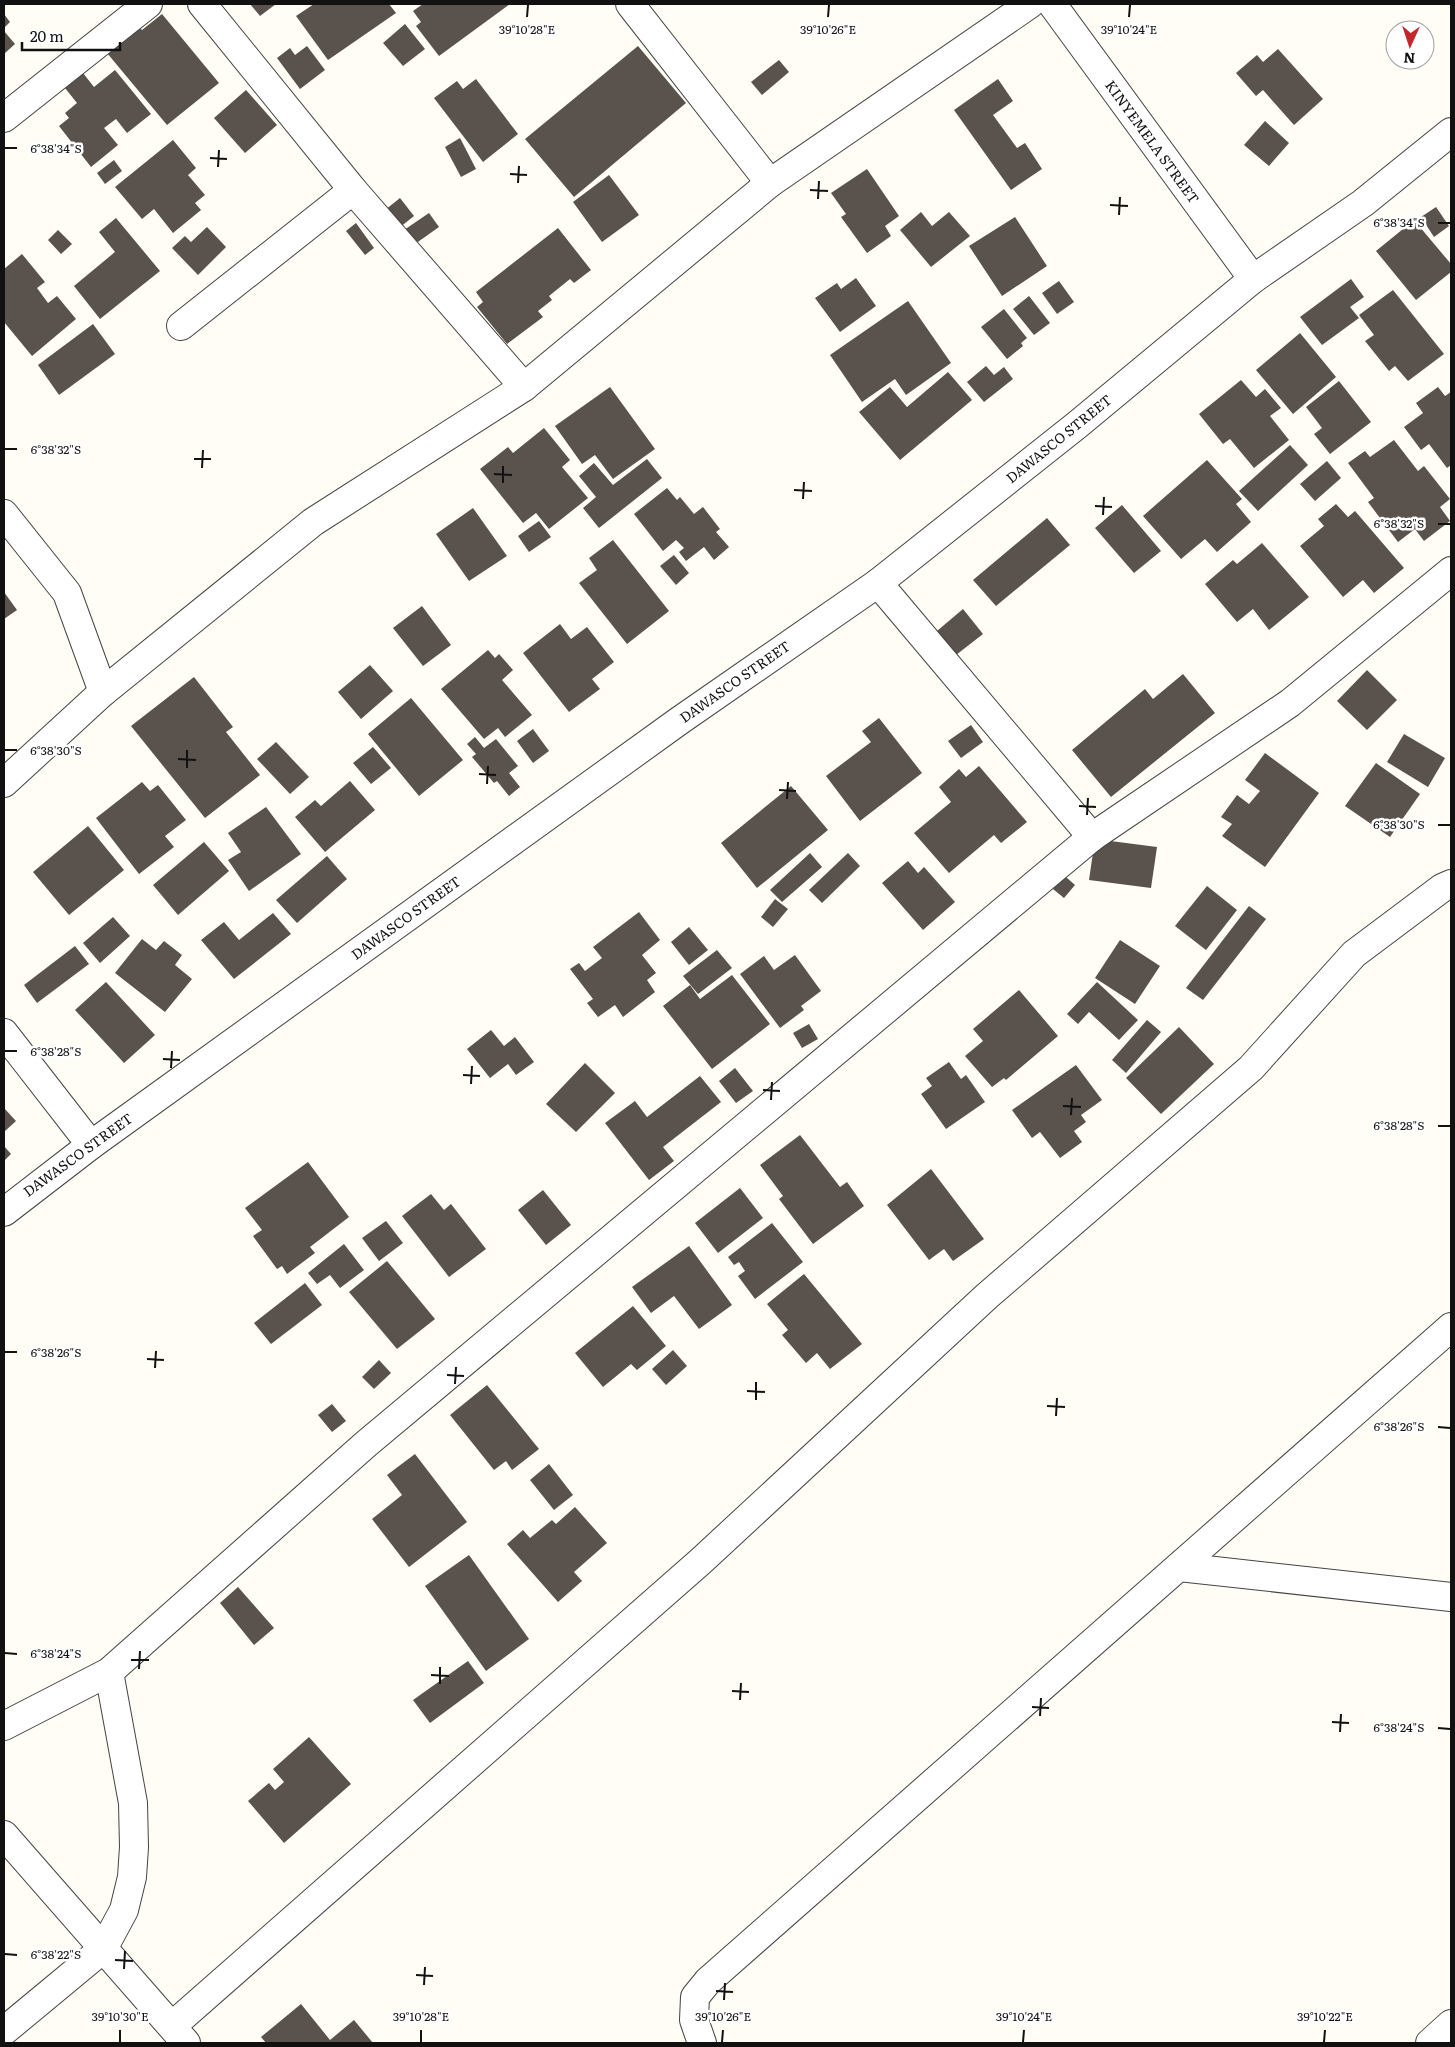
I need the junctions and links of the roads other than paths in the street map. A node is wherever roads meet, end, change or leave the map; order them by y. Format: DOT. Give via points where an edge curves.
graph roads {
  1 [pos="148,4"];
  2 [pos="202,4"];
  3 [pos="630,4"];
  4 [pos="1030,4"];
  5 [pos="1052,4"];
  6 [pos="4,118"];
  7 [pos="1451,132"];
  8 [pos="770,183"];
  9 [pos="353,190"];
  10 [pos="1253,280"];
  11 [pos="181,326"];
  12 [pos="524,386"];
  13 [pos="4,514"];
  14 [pos="1451,571"];
  15 [pos="878,583"];
  16 [pos="103,692"];
  17 [pos="4,783"];
  18 [pos="1092,837"];
  19 [pos="1451,884"];
  20 [pos="4,1033"];
  21 [pos="92,1145"];
  22 [pos="4,1212"];
  23 [pos="1451,1328"];
  24 [pos="1179,1567"];
  25 [pos="1451,1597"];
  26 [pos="109,1672"];
  27 [pos="4,1726"];
  28 [pos="4,1835"];
  29 [pos="103,1948"];
  30 [pos="1451,2024"];
  31 [pos="4,2032"];
  32 [pos="179,2035"];
  33 [pos="702,2043"];
  34 [pos="1430,2043"];
  1 -- 6 [label="street"];
  2 -- 9 [label="street"];
  3 -- 8 [label="street"];
  4 -- 8 [label="street"];
  5 -- 10 [label="street, KINYEMELA STREET"];
  7 -- 10 [label="street, DAWASCO STREET" via="1363,203"];
  8 -- 12 [label="street"];
  9 -- 11 [label="street"];
  9 -- 12 [label="street"];
  10 -- 15 [label="street, DAWASCO STREET"];
  12 -- 16 [label="street" via="313,522"];
  13 -- 16 [label="street" via="67,593"];
  14 -- 18 [label="street" via="1290,703"];
  15 -- 18 [label="street"];
  15 -- 21 [label="street, DAWASCO STREET" via="679,721"];
  16 -- 17 [label="street"];
  18 -- 26 [label="street" via="366,1444"];
  19 -- 32 [label="street" via="1354,954 1251,1068 987,1296 701,1562"];
  20 -- 21 [label="street"];
  21 -- 22 [label="street, DAWASCO STREET"];
  23 -- 24 [label="street"];
  24 -- 25 [label="street"];
  24 -- 33 [label="street" via="708,1981 696,1998 694,2020"];
  26 -- 27 [label="street"];
  26 -- 29 [label="street" via="133,1803 134,1847 132,1877 124,1910"];
  28 -- 29 [label="street"];
  29 -- 31 [label="street"];
  29 -- 32 [label="street"];
  30 -- 34 [label="street"];
}
